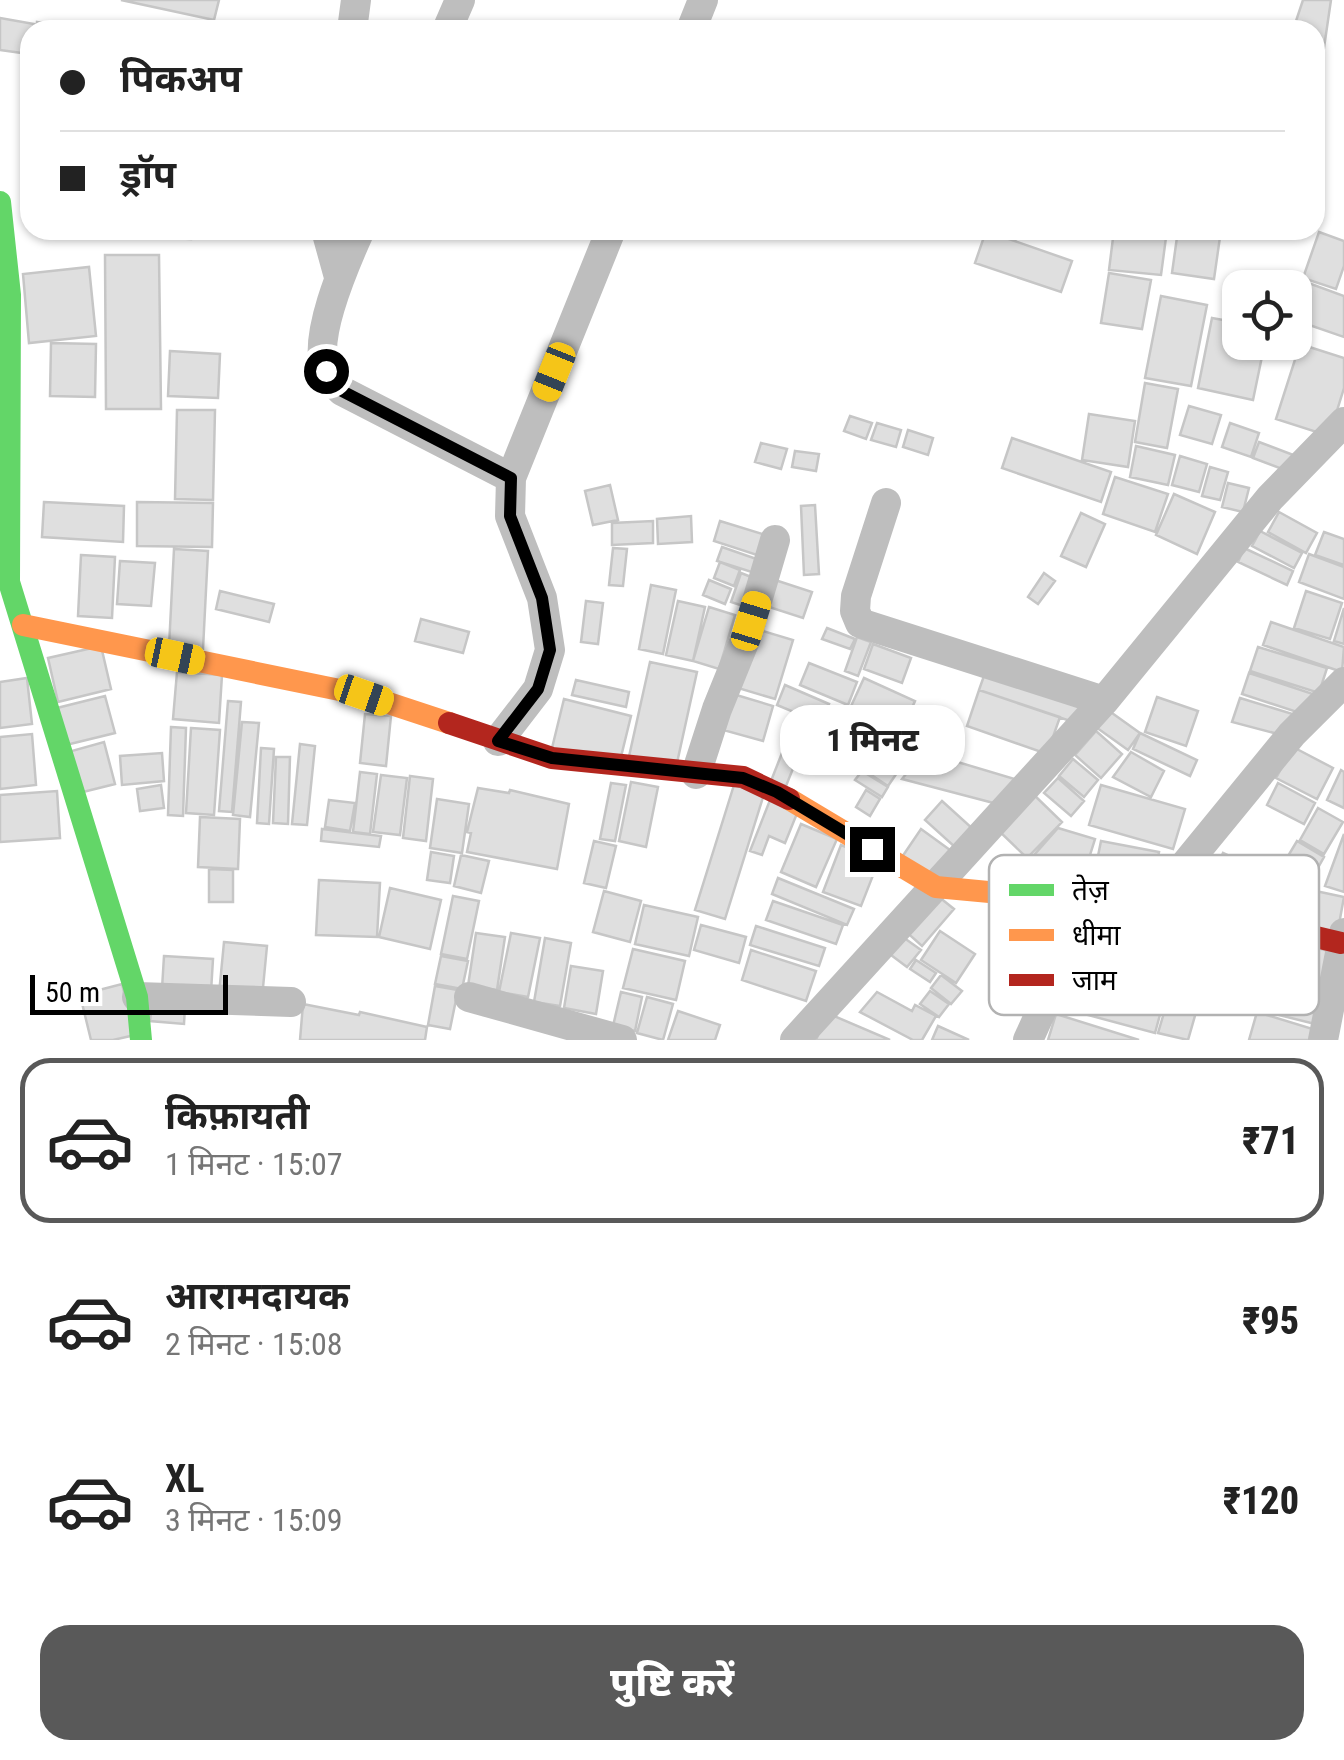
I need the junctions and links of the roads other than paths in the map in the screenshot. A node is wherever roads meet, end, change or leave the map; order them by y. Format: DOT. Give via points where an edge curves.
graph roads {
  1 [pos="0,202"];
  2 [pos="329,240"];
  3 [pos="356,240"];
  4 [pos="607,240"];
  5 [pos="339,277"];
  6 [pos="5,295"];
  7 [pos="1344,422"];
  8 [pos="5,464"];
  9 [pos="511,478"];
  10 [pos="886,503"];
  11 [pos="775,540"];
  12 [pos="5,582"];
  13 [pos="24,625"];
  14 [pos="1344,682"];
  15 [pos="1104,701"];
  16 [pos="498,741"];
  17 [pos="696,774"];
  18 [pos="1193,855"];
  19 [pos="936,887"];
  20 [pos="989,892"];
  21 [pos="1343,938"];
  22 [pos="138,997"];
  23 [pos="469,997"];
  24 [pos="290,1002"];
  25 [pos="1039,1015"];
  26 [pos="141,1040"];
  27 [pos="622,1040"];
  28 [pos="795,1040"];
  29 [pos="1028,1040"];
  30 [pos="1323,1040"];
  1 -- 6 [label="street"];
  2 -- 5 [label="street"];
  3 -- 5 [label="street"];
  4 -- 9 [label="street"];
  5 -- 9 [label="street" via="322,348 326,371 342,391"];
  6 -- 8 [label="street"];
  7 -- 15 [label="street" via="1270,498"];
  8 -- 12 [label="street"];
  9 -- 16 [label="street" via="510,516 542,598 550,650 538,689"];
  10 -- 15 [label="street" via="856,596 860,623"];
  11 -- 17 [label="street"];
  12 -- 13 [label="street"];
  13 -- 16 [label="street" via="364,695"];
  13 -- 22 [label="street"];
  14 -- 18 [label="street"];
  15 -- 19 [label="street"];
  16 -- 17 [label="street" via="552,758"];
  17 -- 19 [label="street" via="743,778 777,792"];
  19 -- 20 [label="street"];
  19 -- 28 [label="street"];
  21 -- 30 [label="street"];
  22 -- 24 [label="street"];
  22 -- 26 [label="street"];
  23 -- 27 [label="street"];
  25 -- 29 [label="street"];
}
